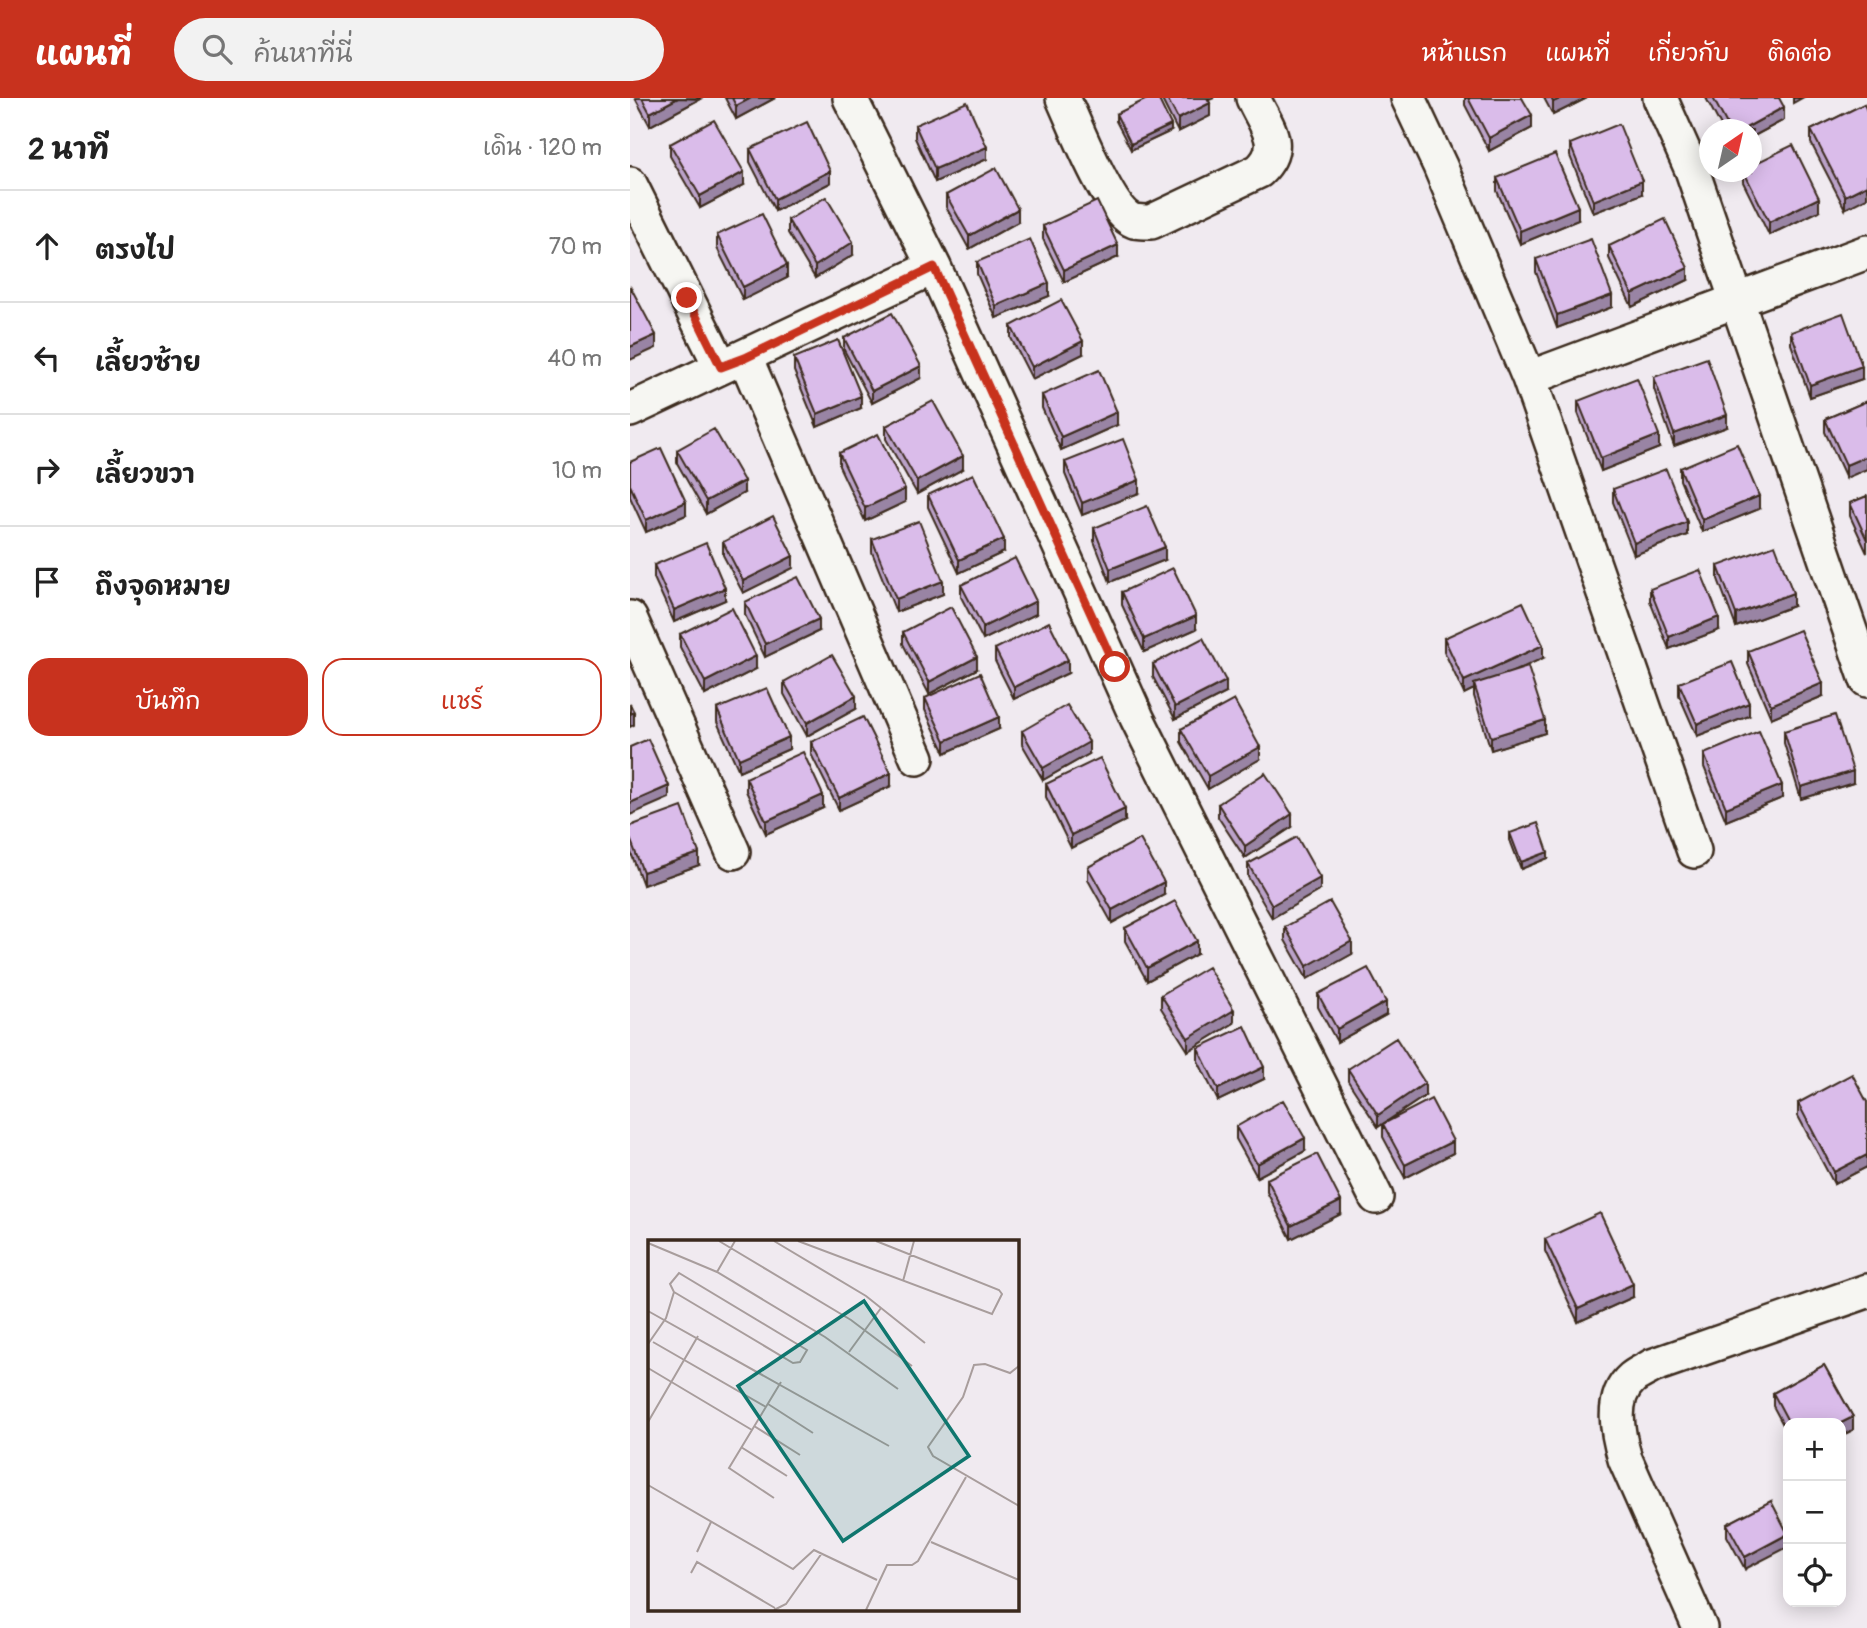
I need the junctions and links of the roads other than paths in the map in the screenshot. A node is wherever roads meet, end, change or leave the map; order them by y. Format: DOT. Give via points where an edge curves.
graph roads {
  1 [pos="850,98"];
  2 [pos="1063,98"];
  3 [pos="1253,98"];
  4 [pos="1408,98"];
  5 [pos="1660,98"];
  6 [pos="630,184"];
  7 [pos="1867,252"];
  8 [pos="934,267"];
  9 [pos="1738,300"];
  10 [pos="733,362"];
  11 [pos="1529,379"];
  12 [pos="630,410"];
  13 [pos="630,618"];
  14 [pos="1867,680"];
  15 [pos="917,758"];
  16 [pos="1694,851"];
  17 [pos="733,852"];
  18 [pos="1376,1197"];
  19 [pos="1867,1291"];
  20 [pos="1700,1628"];
  1 -- 8 [label="street"];
  2 -- 3 [label="street" via="1119,210 1134,221 1151,222 1259,171 1270,160 1272,138"];
  4 -- 11 [label="street"];
  5 -- 9 [label="street" via="1692,170"];
  6 -- 10 [label="street"];
  7 -- 9 [label="street"];
  8 -- 10 [label="street"];
  8 -- 18 [label="street" via="1137,718"];
  9 -- 11 [label="street"];
  9 -- 14 [label="street"];
  10 -- 12 [label="street"];
  10 -- 15 [label="street"];
  11 -- 16 [label="street"];
  13 -- 17 [label="street"];
  19 -- 20 [label="street" via="1652,1366 1631,1379 1621,1394 1618,1436 1625,1460"];
}
